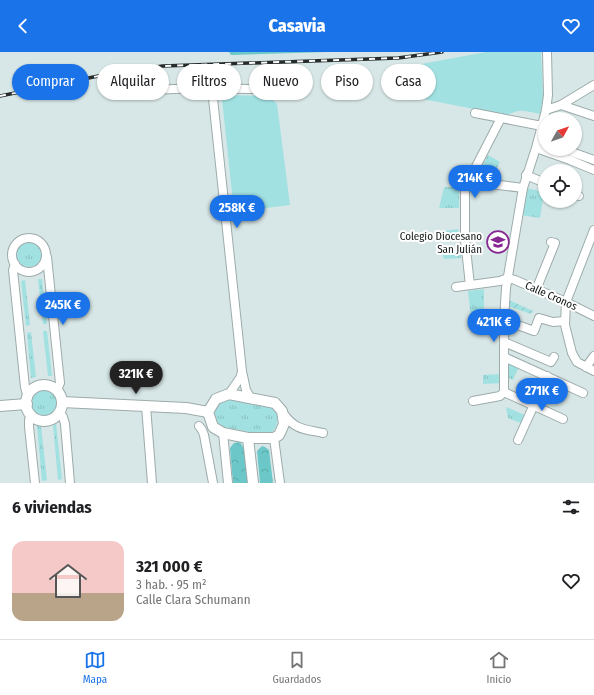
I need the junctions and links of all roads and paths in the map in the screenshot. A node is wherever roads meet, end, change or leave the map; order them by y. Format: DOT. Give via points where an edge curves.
graph roads {
  1 [pos="547,52"];
  2 [pos="594,85"];
  3 [pos="213,100"];
  4 [pos="561,105"];
  5 [pos="546,110"];
  6 [pos="476,113"];
  7 [pos="594,116"];
  8 [pos="501,118"];
  9 [pos="538,125"];
  10 [pos="538,146"];
  11 [pos="536,148"];
  12 [pos="582,156"];
  13 [pos="594,160"];
  14 [pos="594,170"];
  15 [pos="526,175"];
  16 [pos="538,180"];
  17 [pos="468,181"];
  18 [pos="522,188"];
  19 [pos="594,230"];
  20 [pos="551,242"];
  21 [pos="46,257"];
  22 [pos="15,264"];
  23 [pos="508,278"];
  24 [pos="470,285"];
  25 [pos="456,287"];
  26 [pos="536,290"];
  27 [pos="566,302"];
  28 [pos="594,316"];
  29 [pos="504,320"];
  30 [pos="565,321"];
  31 [pos="504,342"];
  32 [pos="594,356"];
  33 [pos="504,357"];
  34 [pos="537,357"];
  35 [pos="554,357"];
  36 [pos="586,367"];
  37 [pos="531,369"];
  38 [pos="242,371"];
  39 [pos="594,371"];
  40 [pos="547,376"];
  41 [pos="57,390"];
  42 [pos="504,392"];
  43 [pos="583,393"];
  44 [pos="228,394"];
  45 [pos="251,399"];
  46 [pos="27,400"];
  47 [pos="473,401"];
  48 [pos="0,406"];
  49 [pos="146,406"];
  50 [pos="534,406"];
  51 [pos="61,407"];
  52 [pos="282,411"];
  53 [pos="208,412"];
  54 [pos="32,415"];
  55 [pos="563,419"];
  56 [pos="199,426"];
  57 [pos="299,428"];
  58 [pos="223,433"];
  59 [pos="323,433"];
  60 [pos="276,437"];
  61 [pos="248,438"];
  62 [pos="518,440"];
  63 [pos="35,483"];
  64 [pos="70,483"];
  65 [pos="152,483"];
  66 [pos="212,483"];
  67 [pos="228,483"];
  68 [pos="253,483"];
  69 [pos="280,483"];
  1 -- 5 [label="street"];
  2 -- 4 [label="street"];
  3 -- 38 [label="street"];
  4 -- 5 [label="street"];
  4 -- 7 [label="street"];
  6 -- 8 [label="street"];
  8 -- 9 [label="street"];
  8 -- 17 [label="street"];
  10 -- 11 [label="street"];
  11 -- 14 [label="street"];
  11 -- 15 [label="street"];
  12 -- 13 [label="street"];
  15 -- 16 [label="street"];
  15 -- 18 [label="street"];
  17 -- 18 [label="street"];
  17 -- 24 [label="street" via="465,188 465,240"];
  18 -- 23 [label="street"];
  19 -- 27 [label="street"];
  20 -- 26 [label="street" via="556,243"];
  21 -- 22 [label="street" via="42,267 33,272 23,271"];
  21 -- 22 [label="street" via="41,242 25,238 13,248 12,259"];
  21 -- 41 [label="street" via="60,383"];
  22 -- 46 [label="street" via="15,294"];
  23 -- 24 [label="street"];
  23 -- 26 [label="street, Calle Cronos"];
  23 -- 29 [label="street"];
  24 -- 25 [label="street"];
  26 -- 27 [label="street, Calle Cronos"];
  27 -- 28 [label="street, Calle Cronos"];
  27 -- 30 [label="street"];
  29 -- 30 [label="street" via="534,331 539,318 554,322"];
  29 -- 31 [label="street"];
  30 -- 36 [label="street" via="572,353 577,362"];
  31 -- 33 [label="street"];
  31 -- 34 [label="street"];
  32 -- 36 [label="street"];
  33 -- 37 [label="street"];
  33 -- 42 [label="street"];
  34 -- 35 [label="street" via="551,362"];
  34 -- 37 [label="street"];
  36 -- 39 [label="street"];
  37 -- 40 [label="street"];
  38 -- 44 [label="street"];
  38 -- 45 [label="street" via="246,390"];
  40 -- 43 [label="street"];
  40 -- 50 [label="street"];
  41 -- 46 [label="main road" via="46,385 40,386 31,392"];
  41 -- 51 [label="main road" via="61,398"];
  42 -- 47 [label="street" via="500,396"];
  42 -- 50 [label="street"];
  44 -- 45 [label="main road"];
  44 -- 53 [label="main road" via="216,399"];
  45 -- 52 [label="main road" via="275,403"];
  46 -- 48 [label="main road"];
  46 -- 54 [label="main road"];
  49 -- 51 [label="main road"];
  49 -- 53 [label="main road"];
  49 -- 65 [label="street"];
  50 -- 55 [label="street"];
  50 -- 62 [label="street"];
  51 -- 54 [label="main road" via="56,416 46,420"];
  51 -- 64 [label="street"];
  52 -- 57 [label="street" via="291,423"];
  52 -- 60 [label="main road" via="284,424"];
  53 -- 58 [label="main road" via="213,427"];
  54 -- 63 [label="street" via="29,420"];
  56 -- 66 [label="street" via="204,436"];
  57 -- 59 [label="street"];
  57 -- 60 [label="street"];
  58 -- 61 [label="main road"];
  58 -- 67 [label="street"];
  60 -- 61 [label="main road"];
  60 -- 69 [label="street"];
  61 -- 68 [label="main road"];
}
